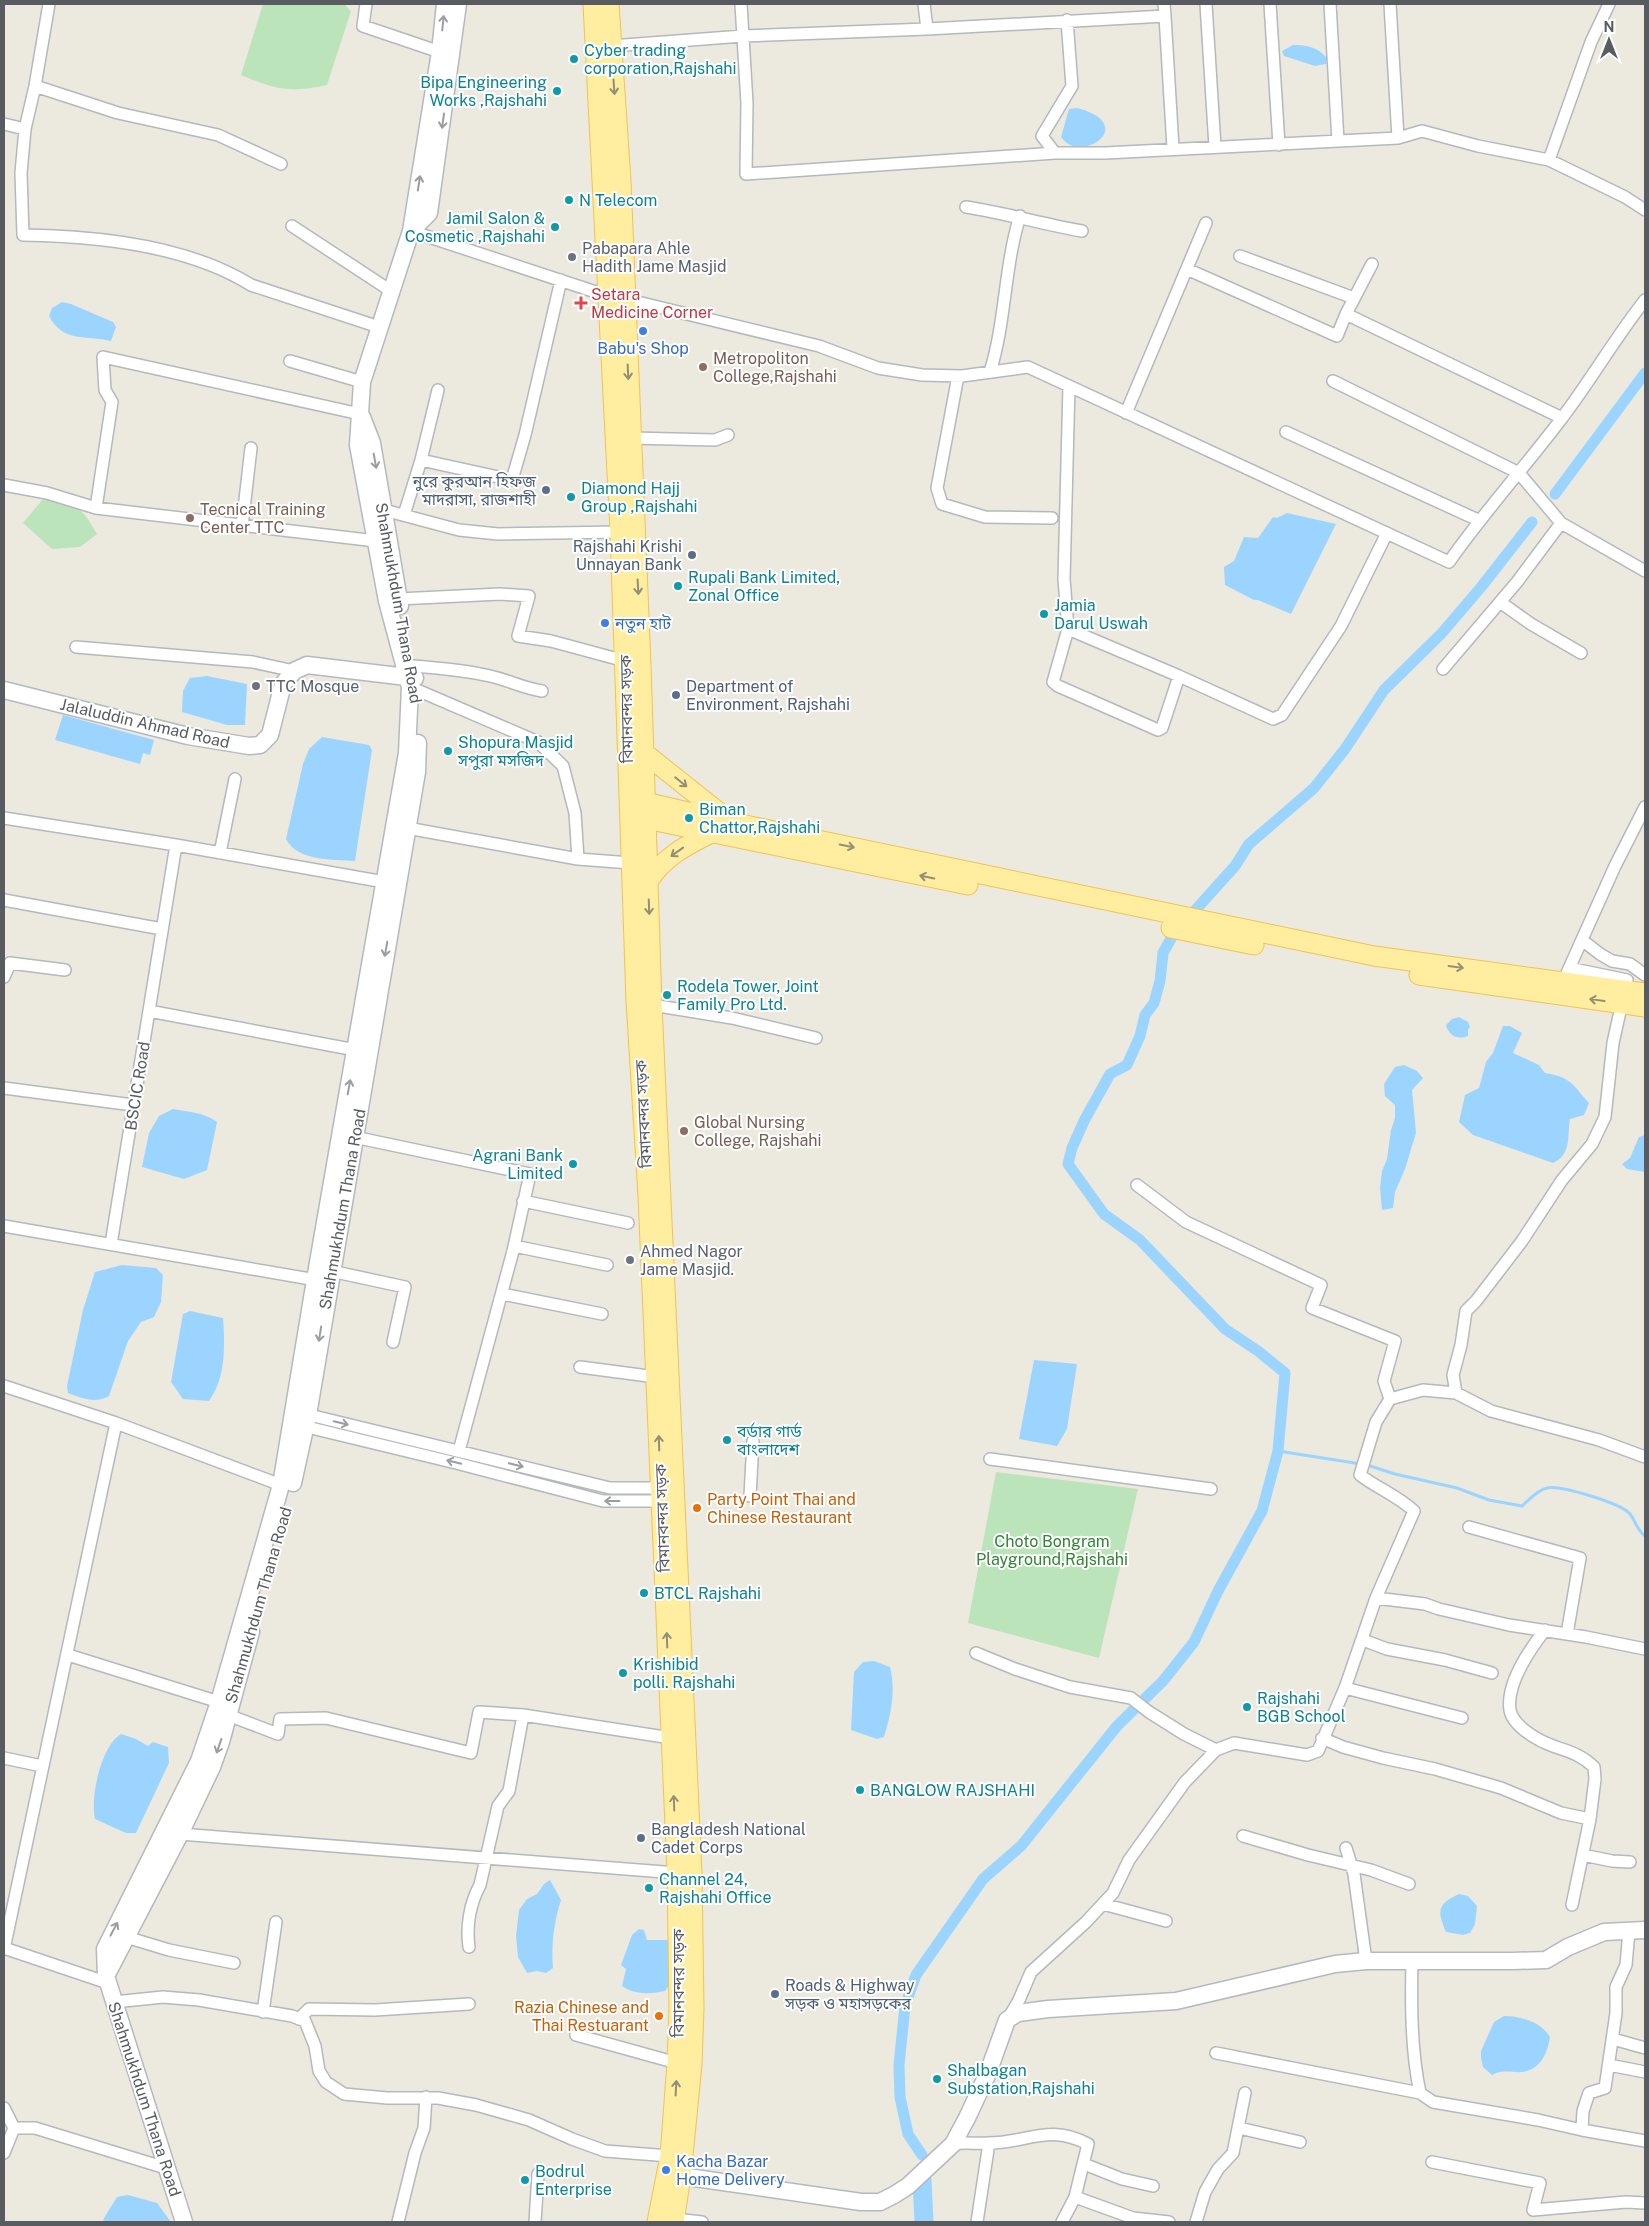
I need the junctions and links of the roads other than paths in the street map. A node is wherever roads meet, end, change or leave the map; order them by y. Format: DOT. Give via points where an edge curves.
graph roads {
  1 [pos="49,4"];
  2 [pos="366,4"];
  3 [pos="445,4"];
  4 [pos="458,4"];
  5 [pos="593,4"];
  6 [pos="609,4"];
  7 [pos="742,4"];
  8 [pos="924,4"];
  9 [pos="1164,4"];
  10 [pos="1206,4"];
  11 [pos="1270,4"];
  12 [pos="1330,4"];
  13 [pos="1390,4"];
  14 [pos="1609,4"];
  15 [pos="1165,16"];
  16 [pos="1067,20"];
  17 [pos="926,29"];
  18 [pos="743,36"];
  19 [pos="612,46"];
  20 [pos="446,54"];
  21 [pos="35,86"];
  22 [pos="4,124"];
  23 [pos="25,129"];
  24 [pos="1398,138"];
  25 [pos="1338,141"];
  26 [pos="1279,145"];
  27 [pos="1215,147"];
  28 [pos="1173,148"];
  29 [pos="1055,153"];
  30 [pos="1548,160"];
  31 [pos="280,164"];
  32 [pos="966,207"];
  33 [pos="1645,210"];
  34 [pos="1020,216"];
  35 [pos="1206,224"];
  36 [pos="292,226"];
  37 [pos="1082,230"];
  38 [pos="411,231"];
  39 [pos="1240,256"];
  40 [pos="1372,264"];
  41 [pos="1188,270"];
  42 [pos="561,280"];
  43 [pos="391,291"];
  44 [pos="617,298"];
  45 [pos="1354,298"];
  46 [pos="1645,300"];
  47 [pos="1346,314"];
  48 [pos="379,327"];
  49 [pos="290,361"];
  50 [pos="990,372"];
  51 [pos="958,376"];
  52 [pos="1333,381"];
  53 [pos="362,382"];
  54 [pos="1069,386"];
  55 [pos="438,390"];
  56 [pos="1126,412"];
  57 [pos="360,414"];
  58 [pos="1562,418"];
  59 [pos="1286,432"];
  60 [pos="728,435"];
  61 [pos="632,438"];
  62 [pos="250,448"];
  63 [pos="421,460"];
  64 [pos="1519,473"];
  65 [pos="4,485"];
  66 [pos="96,508"];
  67 [pos="384,510"];
  68 [pos="404,515"];
  69 [pos="1052,518"];
  70 [pos="1478,520"];
  71 [pos="1561,523"];
  72 [pos="242,526"];
  73 [pos="620,532"];
  74 [pos="1387,533"];
  75 [pos="376,541"];
  76 [pos="1645,571"];
  77 [pos="398,599"];
  78 [pos="1500,602"];
  79 [pos="1068,629"];
  80 [pos="76,647"];
  81 [pos="1581,653"];
  82 [pos="625,661"];
  83 [pos="1443,669"];
  84 [pos="294,671"];
  85 [pos="1180,676"];
  86 [pos="412,680"];
  87 [pos="4,690"];
  88 [pos="542,691"];
  89 [pos="643,752"];
  90 [pos="236,779"];
  91 [pos="1645,807"];
  92 [pos="646,810"];
  93 [pos="4,818"];
  94 [pos="731,822"];
  95 [pos="407,828"];
  96 [pos="713,832"];
  97 [pos="176,845"];
  98 [pos="220,853"];
  99 [pos="578,859"];
  100 [pos="632,863"];
  101 [pos="648,882"];
  102 [pos="391,883"];
  103 [pos="4,900"];
  104 [pos="1166,920"];
  105 [pos="1199,927"];
  106 [pos="162,929"];
  107 [pos="1582,940"];
  108 [pos="65,970"];
  109 [pos="1566,975"];
  110 [pos="1645,975"];
  111 [pos="4,977"];
  112 [pos="1645,993"];
  113 [pos="1625,997"];
  114 [pos="652,1005"];
  115 [pos="1645,1007"];
  116 [pos="149,1011"];
  117 [pos="816,1038"];
  118 [pos="362,1051"];
  119 [pos="4,1088"];
  120 [pos="133,1105"];
  121 [pos="354,1136"];
  122 [pos="1137,1185"];
  123 [pos="524,1201"];
  124 [pos="628,1223"];
  125 [pos="4,1226"];
  126 [pos="111,1244"];
  127 [pos="514,1246"];
  128 [pos="607,1265"];
  129 [pos="325,1278"];
  130 [pos="502,1294"];
  131 [pos="602,1314"];
  132 [pos="393,1342"];
  133 [pos="580,1367"];
  134 [pos="656,1378"];
  135 [pos="4,1386"];
  136 [pos="1456,1393"];
  137 [pos="1390,1399"];
  138 [pos="300,1419"];
  139 [pos="116,1423"];
  140 [pos="753,1442"];
  141 [pos="459,1451"];
  142 [pos="1645,1457"];
  143 [pos="990,1459"];
  144 [pos="281,1485"];
  145 [pos="1212,1489"];
  146 [pos="660,1494"];
  147 [pos="750,1496"];
  148 [pos="1469,1527"];
  149 [pos="671,1575"];
  150 [pos="1376,1598"];
  151 [pos="1545,1630"];
  152 [pos="1567,1634"];
  153 [pos="1363,1640"];
  154 [pos="1645,1649"];
  155 [pos="976,1653"];
  156 [pos="68,1655"];
  157 [pos="1492,1673"];
  158 [pos="1345,1688"];
  159 [pos="224,1708"];
  160 [pos="523,1715"];
  161 [pos="1462,1718"];
  162 [pos="671,1738"];
  163 [pos="1322,1738"];
  164 [pos="1216,1750"];
  165 [pos="4,1758"];
  166 [pos="42,1766"];
  167 [pos="1590,1819"];
  168 [pos="180,1834"];
  169 [pos="1243,1836"];
  170 [pos="1346,1848"];
  171 [pos="1583,1855"];
  172 [pos="486,1859"];
  173 [pos="1630,1862"];
  174 [pos="1351,1866"];
  175 [pos="676,1873"];
  176 [pos="1409,1884"];
  177 [pos="1103,1904"];
  178 [pos="1572,1904"];
  179 [pos="276,1922"];
  180 [pos="1166,1922"];
  181 [pos="1645,1930"];
  182 [pos="1629,1931"];
  183 [pos="126,1937"];
  184 [pos="468,1947"];
  185 [pos="4,1949"];
  186 [pos="1412,1960"];
  187 [pos="1366,1961"];
  188 [pos="234,1963"];
  189 [pos="107,1979"];
  190 [pos="114,2002"];
  191 [pos="469,2004"];
  192 [pos="263,2012"];
  193 [pos="299,2019"];
  194 [pos="1007,2020"];
  195 [pos="576,2035"];
  196 [pos="1613,2038"];
  197 [pos="1645,2048"];
  198 [pos="1216,2053"];
  199 [pos="677,2063"];
  200 [pos="1609,2065"];
  201 [pos="1645,2072"];
  202 [pos="1245,2093"];
  203 [pos="1420,2093"];
  204 [pos="426,2097"];
  205 [pos="4,2108"];
  206 [pos="14,2128"];
  207 [pos="1239,2128"];
  208 [pos="1582,2130"];
  209 [pos="1645,2141"];
  210 [pos="1300,2142"];
  211 [pos="953,2144"];
  212 [pos="989,2144"];
  213 [pos="4,2153"];
  214 [pos="670,2156"];
  215 [pos="1432,2162"];
  216 [pos="1084,2164"];
  217 [pos="169,2168"];
  218 [pos="538,2174"];
  219 [pos="681,2176"];
  220 [pos="1153,2186"];
  221 [pos="1075,2197"];
  222 [pos="1645,2203"];
  223 [pos="668,2221"];
  224 [pos="184,2222"];
  225 [pos="398,2222"];
  226 [pos="535,2222"];
  227 [pos="702,2222"];
  228 [pos="977,2222"];
  229 [pos="1062,2222"];
  230 [pos="1163,2222"];
  231 [pos="1196,2222"];
  1 -- 21 [label="street"];
  2 -- 20 [label="street" via="363,26"];
  20 -- 3 [label="main road, Shahmukhdum Thana Road, one-way"];
  4 -- 20 [label="main road, Shahmukhdum Thana Road"];
  5 -- 44 [label="main road, বিমানবন্দর সড়ক"];
  6 -- 19 [label="main road, বিমানবন্দর সড়ক"];
  7 -- 18 [label="street"];
  8 -- 17 [label="street"];
  9 -- 15 [label="street"];
  10 -- 27 [label="street"];
  11 -- 26 [label="street"];
  12 -- 25 [label="street"];
  13 -- 24 [label="street"];
  14 -- 30 [label="street" via="1591,42"];
  15 -- 16 [label="street"];
  15 -- 28 [label="street"];
  16 -- 17 [label="street"];
  16 -- 29 [label="street" via="1072,86 1042,136"];
  17 -- 18 [label="street"];
  18 -- 19 [label="street"];
  18 -- 29 [label="street" via="747,103 746,174"];
  19 -- 44 [label="main road, বিমানবন্দর সড়ক, one-way" via="621,182"];
  20 -- 38 [label="main road, Shahmukhdum Thana Road"];
  21 -- 23 [label="street"];
  21 -- 31 [label="street" via="118,113 218,135"];
  22 -- 23 [label="street"];
  23 -- 48 [label="street" via="20,173 23,235 62,235 136,243 211,265 251,285"];
  24 -- 25 [label="street"];
  24 -- 30 [label="street" via="1422,131"];
  25 -- 26 [label="street"];
  26 -- 27 [label="street"];
  27 -- 28 [label="street"];
  28 -- 29 [label="street"];
  30 -- 33 [label="street"];
  32 -- 34 [label="street"];
  34 -- 37 [label="street"];
  34 -- 50 [label="street" via="1012,240 998,348"];
  35 -- 41 [label="street"];
  36 -- 43 [label="street"];
  38 -- 42 [label="street"];
  38 -- 43 [label="main road, Shahmukhdum Thana Road"];
  39 -- 45 [label="street"];
  40 -- 45 [label="street"];
  41 -- 47 [label="street" via="1337,336"];
  41 -- 56 [label="street"];
  42 -- 44 [label="street"];
  42 -- 63 [label="street" via="512,480"];
  43 -- 48 [label="main road, Shahmukhdum Thana Road"];
  44 -- 51 [label="street" via="820,346 878,368 922,375"];
  44 -- 61 [label="main road, বিমানবন্দর সড়ক, one-way"];
  44 -- 73 [label="main road, বিমানবন্দর সড়ক"];
  45 -- 47 [label="street"];
  46 -- 58 [label="street"];
  47 -- 58 [label="street"];
  48 -- 53 [label="main road, Shahmukhdum Thana Road"];
  49 -- 53 [label="street"];
  50 -- 51 [label="street"];
  50 -- 54 [label="street" via="1028,367"];
  51 -- 69 [label="street" via="937,488 942,504 985,516"];
  52 -- 64 [label="street"];
  53 -- 57 [label="main road, Shahmukhdum Thana Road"];
  54 -- 56 [label="street"];
  54 -- 79 [label="street" via="1064,579"];
  55 -- 63 [label="street"];
  56 -- 74 [label="street"];
  57 -- 66 [label="street" via="103,357 105,390 112,402"];
  57 -- 67 [label="main road, Shahmukhdum Thana Road, one-way" via="372,443"];
  57 -- 75 [label="main road, Shahmukhdum Thana Road" via="358,445"];
  58 -- 64 [label="street"];
  59 -- 70 [label="street"];
  60 -- 61 [label="street" via="715,440"];
  61 -- 89 [label="main road, বিমানবন্দর সড়ক, one-way"];
  62 -- 72 [label="street"];
  63 -- 68 [label="street"];
  64 -- 70 [label="street"];
  64 -- 71 [label="street"];
  65 -- 66 [label="street" via="47,493"];
  66 -- 72 [label="street"];
  67 -- 68 [label="street"];
  67 -- 77 [label="main road, Shahmukhdum Thana Road"];
  68 -- 73 [label="street" via="458,530 498,534"];
  70 -- 74 [label="street" via="1449,562"];
  71 -- 76 [label="street"];
  71 -- 78 [label="street"];
  72 -- 75 [label="street"];
  73 -- 82 [label="main road, বিমানবন্দর সড়ক"];
  74 -- 85 [label="street" via="1341,626 1282,715 1273,719"];
  75 -- 86 [label="main road, Shahmukhdum Thana Road" via="387,601"];
  77 -- 82 [label="street" via="500,594 529,596 518,636 551,640"];
  77 -- 86 [label="main road, Shahmukhdum Thana Road"];
  78 -- 81 [label="street"];
  78 -- 83 [label="street"];
  79 -- 85 [label="street"];
  79 -- 85 [label="street" via="1053,682 1151,728 1162,728"];
  80 -- 84 [label="street" via="253,662"];
  82 -- 100 [label="main road, বিমানবন্দর সড়ক"];
  84 -- 86 [label="main road" via="307,665"];
  84 -- 87 [label="main road, Jalaluddin Ahmad Road" via="283,684 270,735 260,745 249,746 188,736"];
  86 -- 88 [label="street" via="450,669 491,676 526,689"];
  86 -- 95 [label="main road, Shahmukhdum Thana Road" via="418,754"];
  86 -- 99 [label="street" via="538,742 563,766 575,813"];
  86 -- 102 [label="main road, Shahmukhdum Thana Road"];
  89 -- 92 [label="main road, বিমানবন্দর সড়ক"];
  89 -- 94 [label="main road, one-way"];
  90 -- 98 [label="street"];
  91 -- 107 [label="street"];
  92 -- 94 [label="main road"];
  92 -- 96 [label="main road"];
  92 -- 101 [label="main road, বিমানবন্দর সড়ক"];
  93 -- 97 [label="street"];
  94 -- 104 [label="main road, one-way"];
  95 -- 99 [label="street"];
  95 -- 102 [label="main road, Shahmukhdum Thana Road"];
  96 -- 101 [label="main road, one-way" via="682,848 657,867"];
  104 -- 96 [label="main road, one-way"];
  97 -- 98 [label="street"];
  97 -- 106 [label="street, BSCIC Road"];
  98 -- 102 [label="street"];
  99 -- 100 [label="street"];
  100 -- 134 [label="main road, বিমানবন্দর সড়ক"];
  101 -- 114 [label="main road, বিমানবন্দর সড়ক, one-way"];
  102 -- 118 [label="main road, Shahmukhdum Thana Road"];
  103 -- 106 [label="street"];
  104 -- 105 [label="main road"];
  105 -- 109 [label="main road, one-way" via="1374,956"];
  113 -- 105 [label="main road, one-way" via="1372,969"];
  106 -- 116 [label="street, BSCIC Road"];
  107 -- 109 [label="street"];
  107 -- 110 [label="street" via="1612,961 1630,964"];
  108 -- 111 [label="street" via="10,963"];
  109 -- 113 [label="main road"];
  112 -- 113 [label="main road"];
  113 -- 115 [label="main road"];
  113 -- 136 [label="street" via="1613,1043 1605,1117 1592,1144 1562,1180 1509,1259 1466,1311 1453,1375"];
  114 -- 117 [label="street" via="732,1018"];
  114 -- 149 [label="main road, বিমানবন্দর সড়ক"];
  116 -- 118 [label="street"];
  116 -- 120 [label="street, BSCIC Road"];
  118 -- 121 [label="main road, Shahmukhdum Thana Road"];
  129 -- 118 [label="main road, Shahmukhdum Thana Road, one-way"];
  119 -- 120 [label="street"];
  120 -- 126 [label="street, BSCIC Road"];
  121 -- 123 [label="street" via="530,1174"];
  121 -- 129 [label="main road, Shahmukhdum Thana Road"];
  122 -- 137 [label="street" via="1186,1222 1321,1285 1312,1308 1395,1341 1384,1382"];
  123 -- 124 [label="street"];
  123 -- 127 [label="street"];
  125 -- 126 [label="street"];
  126 -- 129 [label="street"];
  127 -- 128 [label="street"];
  127 -- 130 [label="street"];
  129 -- 132 [label="street" via="405,1287"];
  129 -- 138 [label="main road, Shahmukhdum Thana Road"];
  130 -- 131 [label="street"];
  130 -- 141 [label="street"];
  133 -- 134 [label="street"];
  146 -- 134 [label="main road, বিমানবন্দর সড়ক, one-way"];
  135 -- 139 [label="street"];
  136 -- 137 [label="street" via="1422,1390"];
  136 -- 142 [label="street" via="1491,1411 1599,1440"];
  137 -- 150 [label="street" via="1376,1422 1360,1475 1414,1511"];
  138 -- 141 [label="street, one-way"];
  138 -- 144 [label="main road, Shahmukhdum Thana Road"];
  146 -- 138 [label="street, one-way" via="603,1501"];
  138 -- 159 [label="main road, Shahmukhdum Thana Road" via="292,1486"];
  139 -- 144 [label="street"];
  139 -- 156 [label="street"];
  140 -- 147 [label="street"];
  141 -- 146 [label="street, one-way" via="610,1488"];
  143 -- 145 [label="street"];
  144 -- 159 [label="main road, Shahmukhdum Thana Road"];
  146 -- 149 [label="main road, বিমানবন্দর সড়ক"];
  148 -- 152 [label="street" via="1580,1558"];
  162 -- 149 [label="main road, বিমানবন্দর সড়ক, one-way"];
  149 -- 219 [label="main road, বিমানবন্দর সড়ক" via="692,1873 692,2064"];
  150 -- 151 [label="street" via="1425,1604 1500,1623"];
  150 -- 153 [label="street"];
  151 -- 152 [label="street"];
  151 -- 167 [label="street" via="1521,1664 1510,1710 1518,1724 1537,1739 1582,1755 1594,1767"];
  152 -- 154 [label="street"];
  153 -- 157 [label="street" via="1387,1649"];
  153 -- 158 [label="street"];
  155 -- 164 [label="street" via="1015,1670 1070,1687 1131,1698 1184,1734"];
  156 -- 159 [label="street"];
  156 -- 166 [label="street"];
  158 -- 161 [label="street"];
  158 -- 163 [label="street"];
  159 -- 160 [label="street" via="278,1734 280,1719 326,1718 471,1753 479,1712"];
  159 -- 168 [label="main road, Shahmukhdum Thana Road, one-way" via="221,1742"];
  189 -- 159 [label="main road, Shahmukhdum Thana Road, one-way" via="104,1958 107,1942"];
  160 -- 162 [label="street"];
  160 -- 172 [label="street" via="509,1792 498,1806"];
  175 -- 162 [label="main road, বিমানবন্দর সড়ক, one-way"];
  163 -- 164 [label="street" via="1318,1751 1307,1755 1234,1743"];
  163 -- 167 [label="street" via="1343,1747 1501,1788 1561,1813"];
  164 -- 177 [label="street" via="1186,1782 1129,1860 1113,1892"];
  165 -- 166 [label="street"];
  166 -- 185 [label="street"];
  167 -- 171 [label="street"];
  168 -- 172 [label="street"];
  168 -- 183 [label="main road, Shahmukhdum Thana Road"];
  169 -- 174 [label="street"];
  170 -- 174 [label="street"];
  171 -- 173 [label="street"];
  171 -- 178 [label="street"];
  172 -- 175 [label="street"];
  172 -- 184 [label="street" via="466,1932"];
  174 -- 176 [label="street"];
  174 -- 187 [label="street"];
  175 -- 199 [label="main road, বিমানবন্দর সড়ক"];
  177 -- 180 [label="street"];
  177 -- 194 [label="street" via="1031,1972"];
  179 -- 192 [label="street"];
  181 -- 182 [label="main road"];
  182 -- 186 [label="main road" via="1604,1932 1546,1960"];
  182 -- 196 [label="street" via="1626,1965 1616,1987"];
  183 -- 188 [label="street" via="169,1950"];
  183 -- 189 [label="main road, Shahmukhdum Thana Road"];
  185 -- 189 [label="street"];
  186 -- 187 [label="main road"];
  186 -- 203 [label="street" via="1411,2010 1415,2071"];
  187 -- 194 [label="main road" via="1335,1964 1176,2001 1042,2009 1018,2013"];
  189 -- 190 [label="main road, Shahmukhdum Thana Road"];
  190 -- 192 [label="street" via="163,1997 200,2000"];
  190 -- 217 [label="main road, Shahmukhdum Thana Road"];
  191 -- 193 [label="street" via="310,2010"];
  192 -- 193 [label="street"];
  193 -- 204 [label="street" via="305,2021 315,2046 319,2071 326,2082 344,2094"];
  194 -- 211 [label="main road" via="988,2073"];
  195 -- 199 [label="street"];
  196 -- 197 [label="street"];
  196 -- 200 [label="street"];
  198 -- 203 [label="street"];
  214 -- 199 [label="main road, বিমানবন্দর সড়ক, one-way"];
  200 -- 201 [label="street"];
  200 -- 208 [label="street" via="1605,2088 1589,2093 1583,2111"];
  202 -- 207 [label="street"];
  203 -- 208 [label="street" via="1433,2102"];
  204 -- 214 [label="street" via="502,2111 605,2151"];
  204 -- 225 [label="street" via="424,2128"];
  205 -- 206 [label="street"];
  206 -- 213 [label="street"];
  206 -- 217 [label="street" via="35,2128"];
  207 -- 210 [label="street"];
  207 -- 231 [label="street" via="1233,2153 1218,2169 1205,2192"];
  208 -- 209 [label="street"];
  211 -- 212 [label="street"];
  211 -- 219 [label="main road" via="908,2186 880,2202"];
  212 -- 216 [label="street" via="1053,2133 1074,2137 1088,2144"];
  212 -- 228 [label="street"];
  214 -- 223 [label="main road, বিমানবন্দর সড়ক"];
  215 -- 222 [label="street" via="1540,2183 1533,2210"];
  216 -- 220 [label="street" via="1122,2179"];
  216 -- 221 [label="street"];
  217 -- 224 [label="main road, Shahmukhdum Thana Road"];
  218 -- 226 [label="street"];
  219 -- 223 [label="main road, বিমানবন্দর সড়ক"];
  221 -- 229 [label="street"];
  221 -- 230 [label="street" via="1133,2218"];
  223 -- 227 [label="street"];
}
